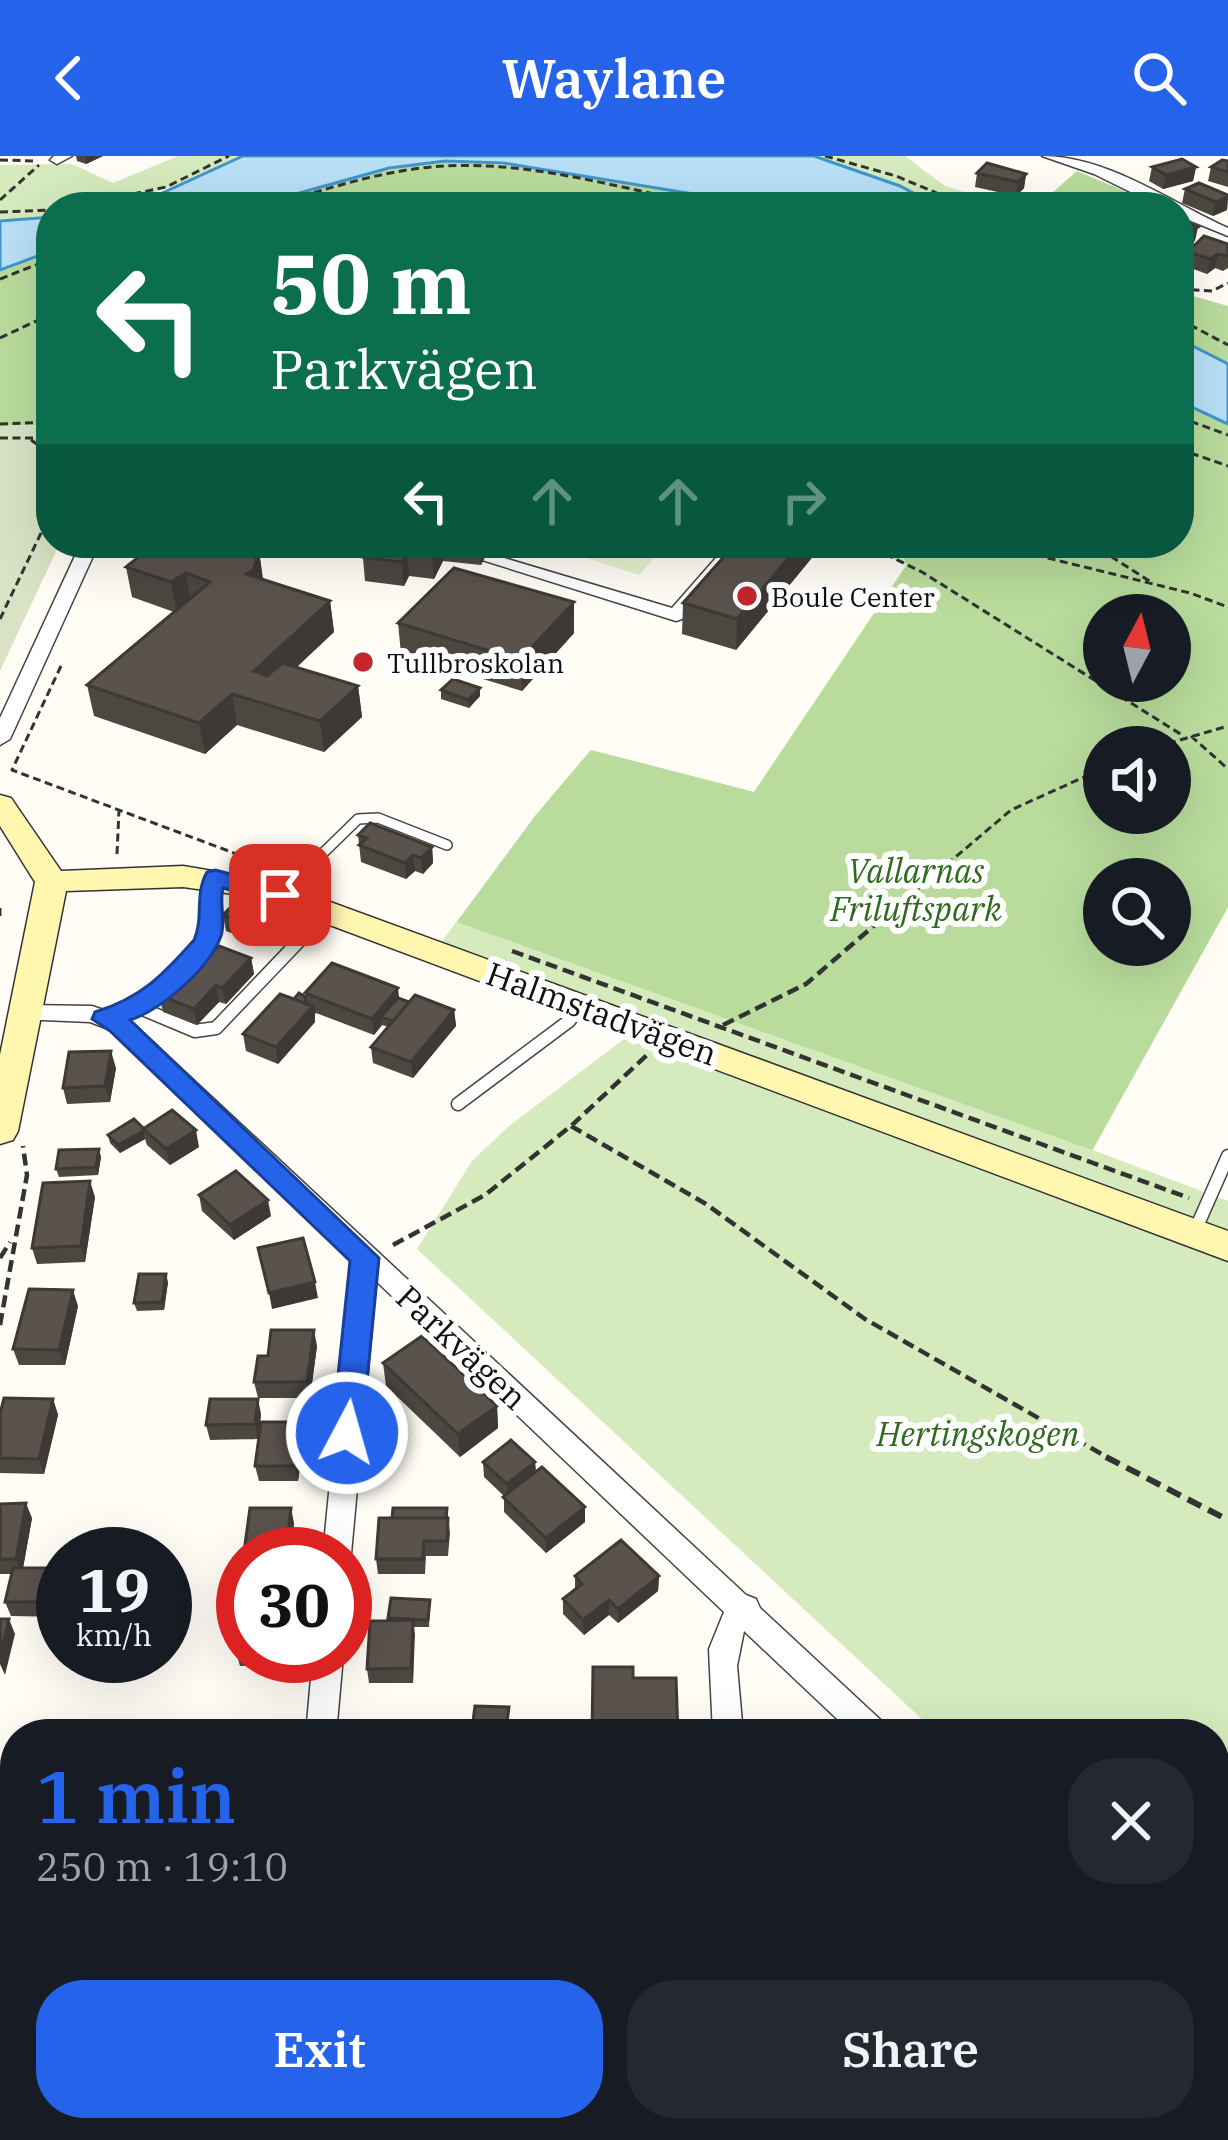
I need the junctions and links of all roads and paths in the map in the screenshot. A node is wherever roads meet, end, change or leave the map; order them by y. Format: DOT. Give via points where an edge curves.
graph roads {
  1 [pos="229,156"];
  2 [pos="825,156"];
  3 [pos="1049,156"];
  4 [pos="52,158"];
  5 [pos="1073,158"];
  6 [pos="0,160"];
  7 [pos="142,192"];
  8 [pos="323,192"];
  9 [pos="639,192"];
  10 [pos="934,192"];
  11 [pos="1144,192"];
  12 [pos="0,200"];
  13 [pos="36,211"];
  14 [pos="0,212"];
  15 [pos="1194,217"];
  16 [pos="1225,232"];
  17 [pos="36,266"];
  18 [pos="0,279"];
  19 [pos="1228,283"];
  20 [pos="1194,290"];
  21 [pos="36,321"];
  22 [pos="1194,327"];
  23 [pos="0,338"];
  24 [pos="1228,345"];
  25 [pos="36,423"];
  26 [pos="1194,423"];
  27 [pos="0,424"];
  28 [pos="1228,435"];
  29 [pos="0,438"];
  30 [pos="28,438"];
  31 [pos="36,438"];
  32 [pos="36,444"];
  33 [pos="1194,454"];
  34 [pos="1228,466"];
  35 [pos="36,544"];
  36 [pos="82,558"];
  37 [pos="725,558"];
  38 [pos="894,558"];
  39 [pos="1048,558"];
  40 [pos="1113,558"];
  41 [pos="488,560"];
  42 [pos="1153,584"];
  43 [pos="1228,607"];
  44 [pos="0,619"];
  45 [pos="1166,726"];
  46 [pos="1228,726"];
  47 [pos="1191,736"];
  48 [pos="0,739"];
  49 [pos="1228,769"];
  50 [pos="12,770"];
  51 [pos="1083,777"];
  52 [pos="0,805"];
  53 [pos="447,845"];
  54 [pos="118,854"];
  55 [pos="215,878"];
  56 [pos="50,882"];
  57 [pos="280,895"];
  58 [pos="327,912"];
  59 [pos="581,1005"];
  60 [pos="140,1008"];
  61 [pos="27,1013"];
  62 [pos="104,1019"];
  63 [pos="709,1020"];
  64 [pos="723,1024"];
  65 [pos="647,1055"];
  66 [pos="458,1104"];
  67 [pos="571,1126"];
  68 [pos="0,1131"];
  69 [pos="1228,1156"];
  70 [pos="1200,1219"];
  71 [pos="1228,1246"];
  72 [pos="0,1258"];
  73 [pos="365,1258"];
  74 [pos="0,1325"];
  75 [pos="1228,1520"];
  76 [pos="340,1527"];
  77 [pos="746,1609"];
  78 [pos="326,1683"];
  79 [pos="322,1719"];
  80 [pos="727,1719"];
  81 [pos="859,1719"];
  1 -- 7 [label="path"];
  2 -- 10 [label="path"];
  3 -- 5 [label="street"];
  4 -- 6 [label="path"];
  4 -- 12 [label="path"];
  5 -- 11 [label="street"];
  8 -- 9 [label="path" via="446,166"];
  13 -- 14 [label="path"];
  15 -- 16 [label="street"];
  17 -- 18 [label="path"];
  19 -- 20 [label="path"];
  21 -- 23 [label="path"];
  22 -- 24 [label="path"];
  25 -- 27 [label="path"];
  26 -- 28 [label="path"];
  29 -- 30 [label="path"];
  30 -- 31 [label="path"];
  30 -- 32 [label="path"];
  33 -- 34 [label="path"];
  35 -- 44 [label="path"];
  36 -- 48 [label="street"];
  37 -- 41 [label="street" via="676,615"];
  38 -- 45 [label="path"];
  39 -- 42 [label="path"];
  40 -- 42 [label="path"];
  42 -- 43 [label="path"];
  46 -- 47 [label="path"];
  47 -- 49 [label="path"];
  50 -- 54 [label="path" via="119,810"];
  51 -- 64 [label="path" via="1011,810 806,984"];
  52 -- 56 [label="main road"];
  53 -- 57 [label="lane" via="378,818 358,819"];
  55 -- 56 [label="main road, Halmstadvägen"];
  55 -- 57 [label="main road, Halmstadvägen"];
  55 -- 60 [label="lane" via="204,945"];
  56 -- 61 [label="main road"];
  57 -- 58 [label="main road, Halmstadvägen"];
  58 -- 59 [label="main road, Halmstadvägen"];
  58 -- 60 [label="lane" via="216,1028 195,1031"];
  59 -- 66 [label="lane"];
  59 -- 70 [label="main road, Halmstadvägen"];
  60 -- 62 [label="lane"];
  61 -- 62 [label="street"];
  61 -- 68 [label="main road"];
  62 -- 73 [label="street, Parkvägen" via="119,1024"];
  63 -- 64 [label="path"];
  64 -- 70 [label="path"];
  65 -- 67 [label="path"];
  67 -- 73 [label="path" via="485,1195"];
  67 -- 75 [label="path" via="706,1204 865,1319 1058,1433"];
  69 -- 70 [label="lane"];
  70 -- 71 [label="main road, Halmstadvägen"];
  72 -- 74 [label="path" via="12,1238"];
  73 -- 76 [label="street"];
  73 -- 77 [label="street, Parkvägen"];
  77 -- 80 [label="street" via="722,1637"];
  77 -- 81 [label="street, Parkvägen"];
  78 -- 79 [label="street"];
}
